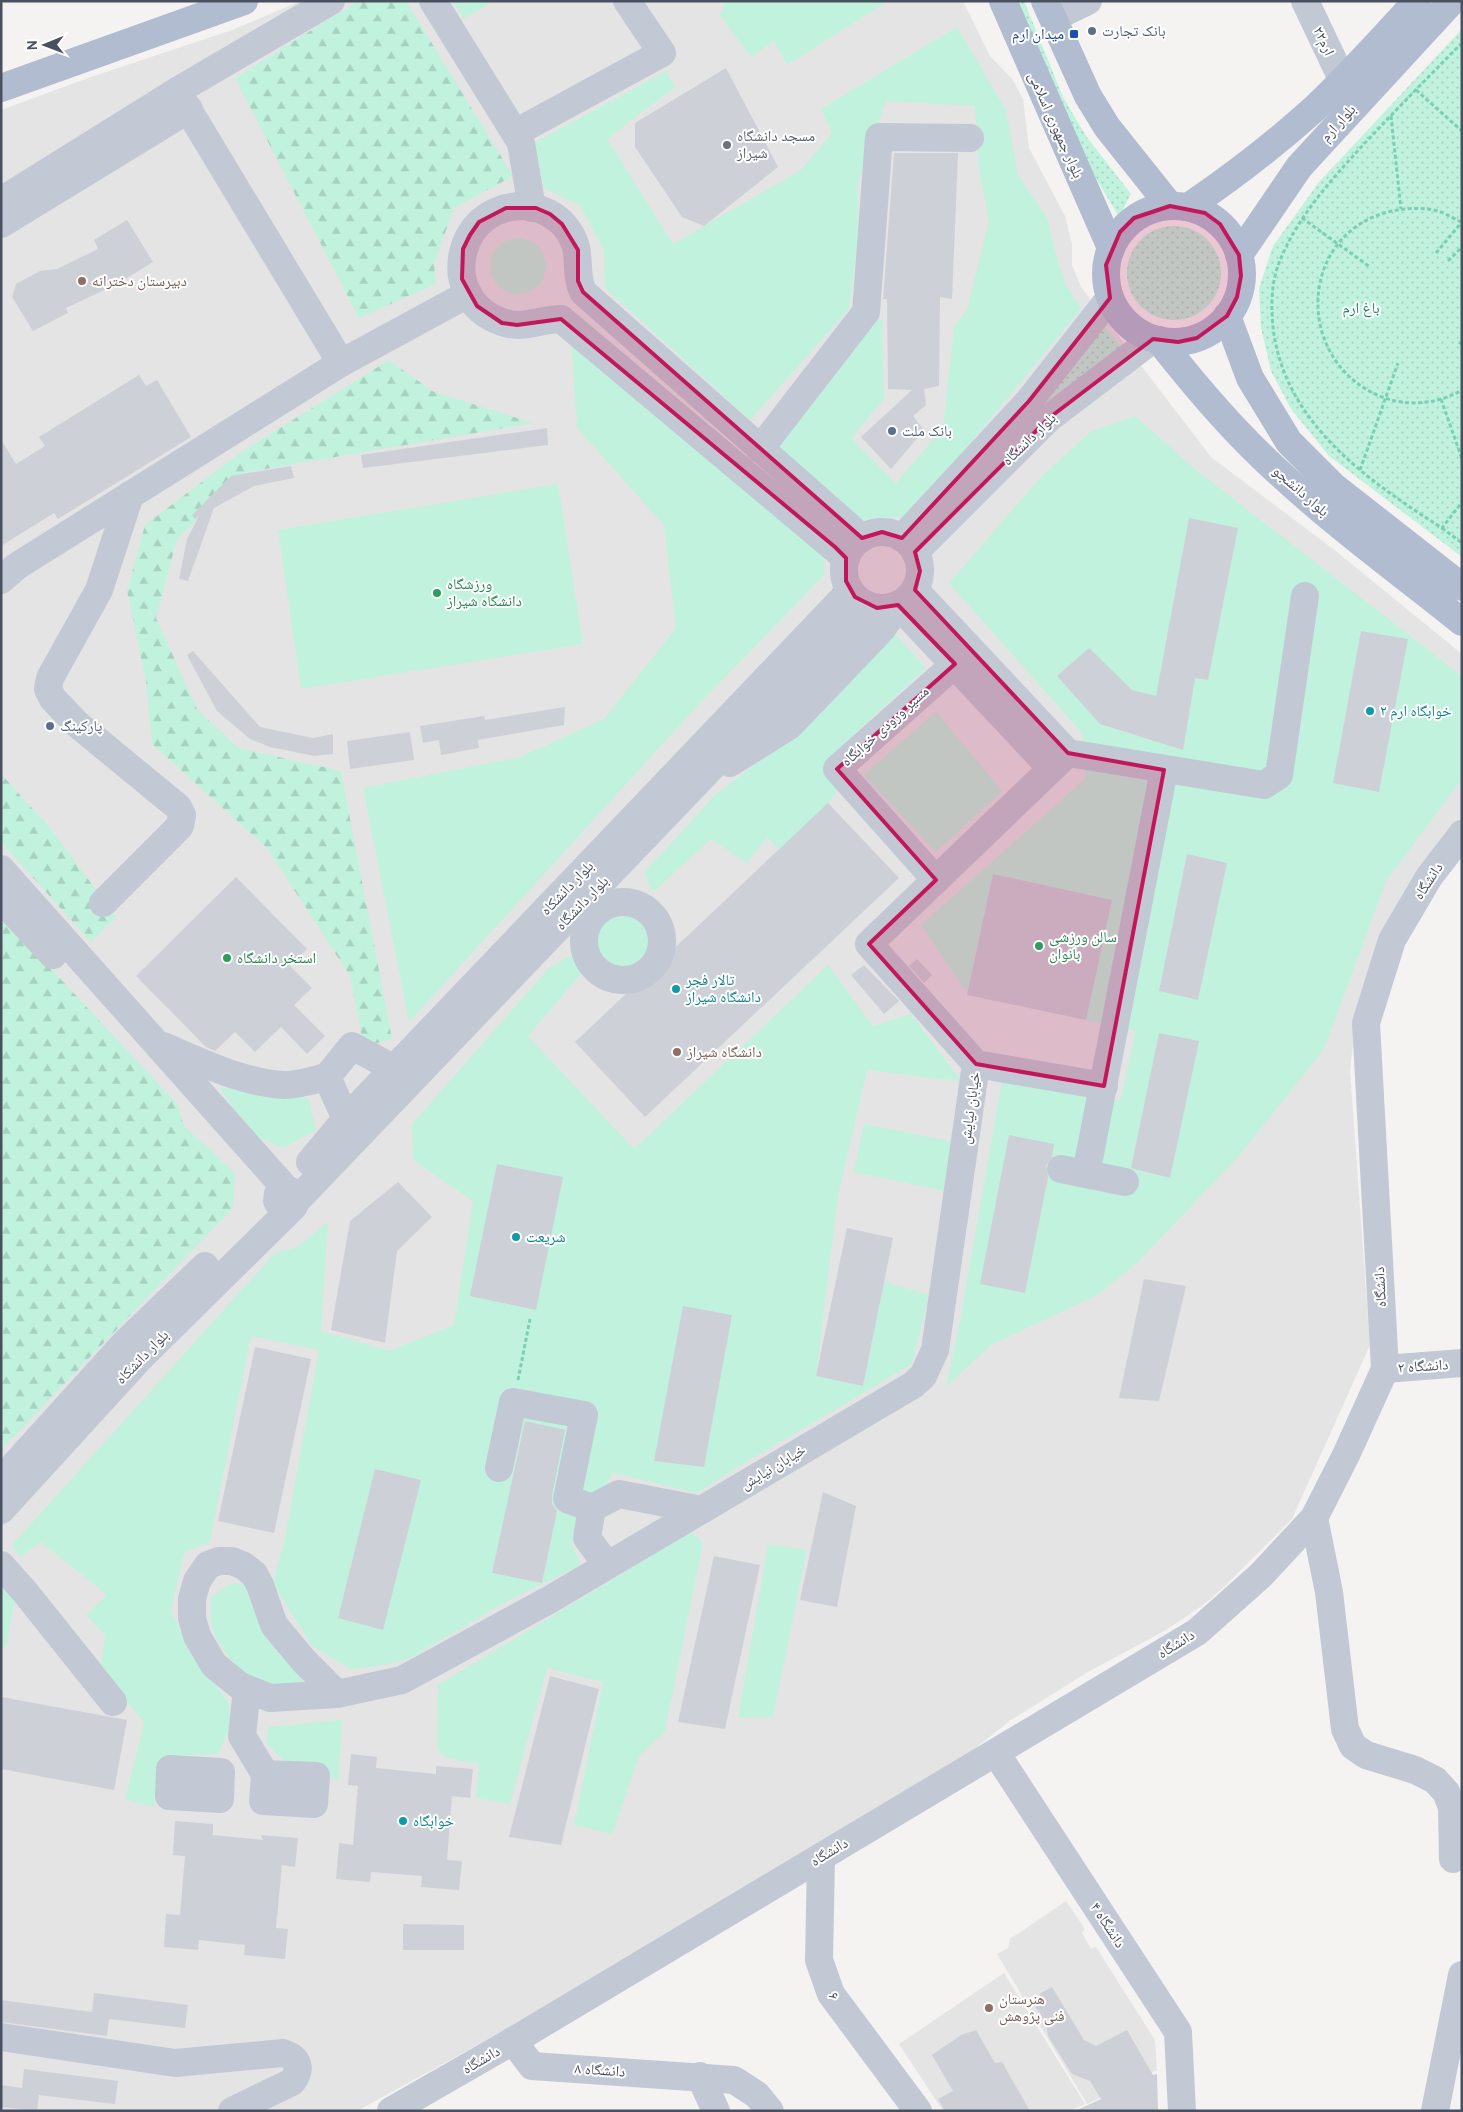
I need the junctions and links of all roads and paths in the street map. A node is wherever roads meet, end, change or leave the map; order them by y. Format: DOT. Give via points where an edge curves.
graph roads {
  1 [pos="244,1"];
  2 [pos="331,1"];
  3 [pos="433,1"];
  4 [pos="627,1"];
  5 [pos="1003,1"];
  6 [pos="1088,1"];
  7 [pos="1304,1"];
  8 [pos="1417,1"];
  9 [pos="1452,1"];
  10 [pos="1049,10"];
  11 [pos="1462,43"];
  12 [pos="1343,81"];
  13 [pos="1,88"];
  14 [pos="1416,90"];
  15 [pos="183,100"];
  16 [pos="1391,115"];
  17 [pos="1462,131"];
  18 [pos="515,133"];
  19 [pos="970,138"];
  20 [pos="1,201"];
  21 [pos="1179,206"];
  22 [pos="532,208"];
  23 [pos="1401,209"];
  24 [pos="1302,218"];
  25 [pos="1462,222"];
  26 [pos="1,224"];
  27 [pos="1338,245"];
  28 [pos="1462,246"];
  29 [pos="1111,248"];
  30 [pos="1436,253"];
  31 [pos="1239,255"];
  32 [pos="1448,261"];
  33 [pos="1370,268"];
  34 [pos="468,294"];
  35 [pos="1110,298"];
  36 [pos="1227,316"];
  37 [pos="1156,340"];
  38 [pos="341,363"];
  39 [pos="1398,363"];
  40 [pos="1462,390"];
  41 [pos="1387,399"];
  42 [pos="1441,399"];
  43 [pos="1039,410"];
  44 [pos="760,449"];
  45 [pos="1462,459"];
  46 [pos="1360,470"];
  47 [pos="130,494"];
  48 [pos="1462,502"];
  49 [pos="1442,528"];
  50 [pos="1462,543"];
  51 [pos="909,545"];
  52 [pos="854,573"];
  53 [pos="1,580"];
  54 [pos="1462,587"];
  55 [pos="1305,596"];
  56 [pos="907,598"];
  57 [pos="1462,622"];
  58 [pos="955,664"];
  59 [pos="1060,760"];
  60 [pos="1164,770"];
  61 [pos="698,781"];
  62 [pos="1462,834"];
  63 [pos="1,869"];
  64 [pos="936,880"];
  65 [pos="1,899"];
  66 [pos="102,903"];
  67 [pos="157,1044"];
  68 [pos="976,1064"];
  69 [pos="395,1069"];
  70 [pos="327,1077"];
  71 [pos="1104,1086"];
  72 [pos="346,1120"];
  73 [pos="232,1138"];
  74 [pos="1126,1182"];
  75 [pos="285,1197"];
  76 [pos="530,1319"];
  77 [pos="1462,1363"];
  78 [pos="1385,1369"];
  79 [pos="513,1402"];
  80 [pos="499,1468"];
  81 [pos="1,1480"];
  82 [pos="592,1508"];
  83 [pos="1,1510"];
  84 [pos="702,1510"];
  85 [pos="1314,1518"];
  86 [pos="1,1566"];
  87 [pos="607,1566"];
  88 [pos="247,1689"];
  89 [pos="337,1694"];
  90 [pos="113,1702"];
  91 [pos="996,1753"];
  92 [pos="265,1774"];
  93 [pos="821,1857"];
  94 [pos="1453,1859"];
  95 [pos="1462,1975"];
  96 [pos="1,2037"];
  97 [pos="513,2041"];
  98 [pos="700,2076"];
  99 [pos="917,2110"];
  100 [pos="232,2111"];
  101 [pos="391,2111"];
  102 [pos="716,2111"];
  103 [pos="770,2111"];
  104 [pos="1182,2111"];
  105 [pos="1435,2111"];
  1 -- 13 [label="main road"];
  2 -- 15 [label="street"];
  3 -- 18 [label="street"];
  4 -- 18 [label="street" via="662,53"];
  5 -- 29 [label="main road, بلوار جمهوری اسلامی"];
  6 -- 10 [label="street"];
  7 -- 12 [label="street, ارم۲۲"];
  8 -- 12 [label="main road, بلوار ارم"];
  9 -- 31 [label="main road, بلوار ارم" via="1298,167"];
  10 -- 21 [label="main road" via="1088,96 1107,127"];
  11 -- 14 [label="path"];
  12 -- 21 [label="main road, بلوار ارم" via="1216,188"];
  14 -- 16 [label="path"];
  14 -- 17 [label="path"];
  15 -- 20 [label="street"];
  15 -- 26 [label="street"];
  15 -- 38 [label="street"];
  16 -- 23 [label="path"];
  16 -- 24 [label="path"];
  18 -- 22 [label="street" via="521,143"];
  19 -- 44 [label="street" via="878,137 866,312"];
  21 -- 29 [label="main road" via="1152,209 1134,218 1120,232"];
  21 -- 31 [label="main road" via="1205,213 1220,224 1232,238"];
  22 -- 34 [label="street" via="506,208 479,222 463,249 462,279"];
  22 -- 44 [label="street" via="550,214 572,236 578,250 578,281 583,292"];
  23 -- 25 [label="path" via="1421,208 1440,212"];
  23 -- 27 [label="path" via="1372,218"];
  24 -- 27 [label="path"];
  24 -- 46 [label="path" via="1278,264 1271,304 1275,344 1290,387 1305,414 1341,455"];
  25 -- 30 [label="path"];
  27 -- 33 [label="path"];
  27 -- 41 [label="path" via="1327,261 1317,298 1322,335 1329,353 1353,382"];
  28 -- 32 [label="path"];
  29 -- 35 [label="main road" via="1106,265"];
  31 -- 36 [label="main road" via="1241,276 1237,297"];
  34 -- 38 [label="street"];
  34 -- 52 [label="street" via="488,316 502,323 533,324 561,319"];
  35 -- 37 [label="main road" via="1127,323"];
  35 -- 43 [label="street, بلوار دانشگاه"];
  36 -- 37 [label="main road" via="1197,338 1178,342"];
  36 -- 54 [label="main road, بلوار دانشجو" via="1250,378 1289,442 1333,486"];
  37 -- 43 [label="street, بلوار دانشگاه"];
  37 -- 57 [label="main road, بلوار دانشجو" via="1252,447 1300,492"];
  38 -- 47 [label="street"];
  39 -- 41 [label="path"];
  40 -- 42 [label="path"];
  41 -- 42 [label="path" via="1414,403"];
  41 -- 46 [label="path"];
  42 -- 45 [label="path"];
  43 -- 51 [label="street, بلوار دانشگاه"];
  44 -- 52 [label="street"];
  46 -- 49 [label="path" via="1399,501"];
  47 -- 53 [label="street" via="17,566"];
  47 -- 66 [label="street" via="100,590 54,670 48,688 53,699 77,724 178,808 182,821"];
  48 -- 49 [label="path"];
  49 -- 50 [label="path"];
  51 -- 52 [label="street" via="882,532"];
  51 -- 56 [label="street" via="920,571"];
  52 -- 56 [label="street" via="877,608"];
  52 -- 61 [label="street, بلوار دانشگاه"];
  52 -- 69 [label="street, بلوار دانشکاه" via="764,659 725,723"];
  55 -- 60 [label="street" via="1279,775 1264,784"];
  56 -- 58 [label="street"];
  56 -- 59 [label="street"];
  56 -- 61 [label="street" via="882,629 788,726"];
  58 -- 59 [label="street"];
  58 -- 64 [label="street, مسیر ورودی خوابگاه" via="837,769"];
  59 -- 60 [label="street"];
  59 -- 64 [label="street"];
  60 -- 71 [label="street"];
  61 -- 75 [label="street, بلوار دانشگاه"];
  62 -- 78 [label="street, دانشگاه" via="1429,877 1392,940 1366,1023"];
  63 -- 67 [label="street"];
  64 -- 68 [label="street" via="869,944"];
  65 -- 73 [label="street"];
  67 -- 70 [label="street" via="214,1068 248,1078 286,1085"];
  67 -- 73 [label="street"];
  68 -- 71 [label="street"];
  68 -- 84 [label="street, خیابان نیایش" via="935,1350 927,1370 913,1385"];
  69 -- 70 [label="street" via="352,1046"];
  69 -- 72 [label="street, بلوار دانشکاه"];
  70 -- 72 [label="street"];
  71 -- 74 [label="street" via="1074,1172"];
  72 -- 75 [label="street, بلوار دانشکاه"];
  73 -- 75 [label="street"];
  75 -- 81 [label="street, بلوار دانشکاه" via="125,1343"];
  75 -- 83 [label="street, بلوار دانشکاه"];
  76 -- 79 [label="path"];
  77 -- 78 [label="street, ۲ دانشگاه"];
  78 -- 85 [label="street, دانشگاه"];
  79 -- 80 [label="street"];
  79 -- 82 [label="street" via="584,1415 567,1499"];
  82 -- 84 [label="street" via="619,1494"];
  82 -- 87 [label="street" via="587,1538"];
  84 -- 87 [label="street, خیابان نیایش"];
  85 -- 91 [label="street, دانشگاه" via="1261,1575 1197,1632"];
  85 -- 94 [label="street" via="1329,1592 1345,1729 1353,1746 1366,1755 1415,1770 1435,1780 1446,1792 1452,1806"];
  86 -- 90 [label="street"];
  87 -- 89 [label="street, خیابان نیایش" via="402,1680"];
  88 -- 89 [label="street, خیابان نیایش" via="270,1698"];
  88 -- 89 [label="street, خیابان نیایش" via="214,1665 197,1636 192,1618 192,1599 197,1581 208,1565 220,1561 232,1561 254,1574 274,1625"];
  88 -- 92 [label="street" via="242,1736"];
  91 -- 93 [label="street, دانشگاه"];
  91 -- 104 [label="street, ۴ دانشگاه" via="1178,2032"];
  93 -- 97 [label="street, دانشگاه"];
  93 -- 99 [label="street, ۶" via="819,1960 831,1994"];
  95 -- 105 [label="street"];
  96 -- 100 [label="street" via="175,2063 283,2053 293,2056 299,2064 298,2074 292,2082"];
  97 -- 98 [label="street, ۸ دانشگاه" via="532,2066"];
  97 -- 101 [label="street, دانشگاه"];
  98 -- 102 [label="street"];
  98 -- 103 [label="street, ۸ دانشگاه" via="734,2080 757,2095"];
}
